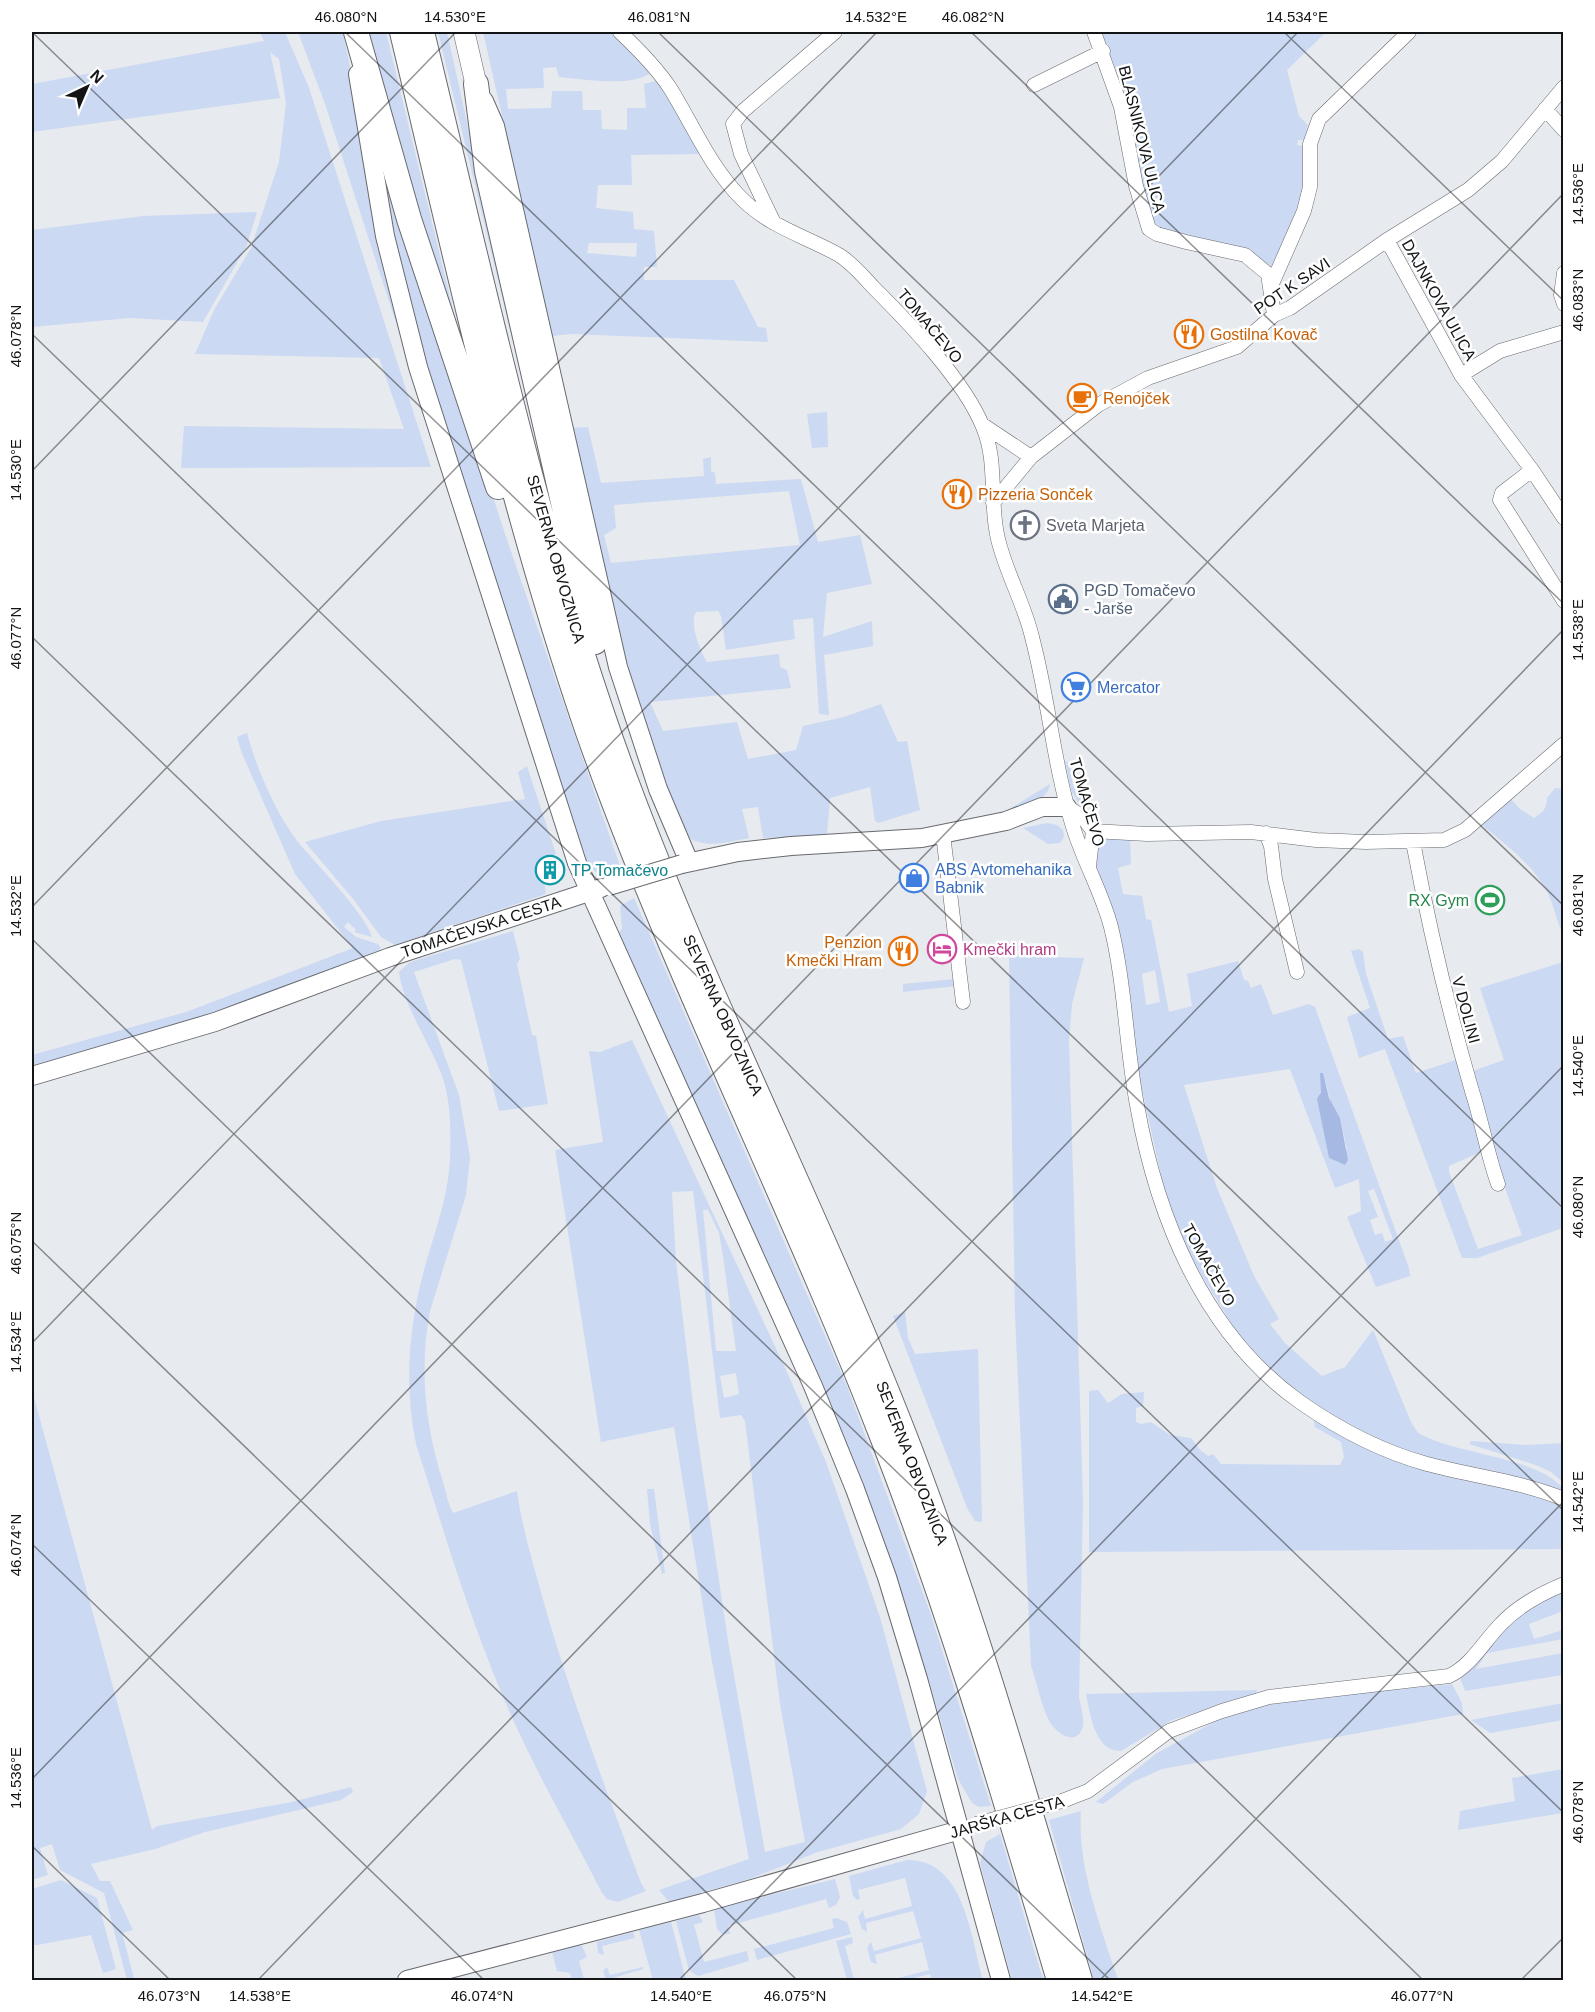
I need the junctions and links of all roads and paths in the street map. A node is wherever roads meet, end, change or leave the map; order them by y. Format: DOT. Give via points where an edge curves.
graph roads {
  1 [pos="347,32"];
  2 [pos="356,32"];
  3 [pos="402,32"];
  4 [pos="422,32"];
  5 [pos="464,32"];
  6 [pos="620,32"];
  7 [pos="835,32"];
  8 [pos="1094,32"];
  9 [pos="1410,32"];
  10 [pos="1102,51"];
  11 [pos="476,84"];
  12 [pos="1034,84"];
  13 [pos="1563,87"];
  14 [pos="1545,109"];
  15 [pos="1563,130"];
  16 [pos="774,223"];
  17 [pos="1388,240"];
  18 [pos="1563,273"];
  19 [pos="1271,286"];
  20 [pos="1563,304"];
  21 [pos="1274,315"];
  22 [pos="1563,332"];
  23 [pos="1461,375"];
  24 [pos="983,425"];
  25 [pos="1031,457"];
  26 [pos="1532,470"];
  27 [pos="993,503"];
  28 [pos="1563,518"];
  29 [pos="543,591"];
  30 [pos="1563,601"];
  31 [pos="1563,744"];
  32 [pos="625,778"];
  33 [pos="1067,807"];
  34 [pos="1093,831"];
  35 [pos="1266,833"];
  36 [pos="943,834"];
  37 [pos="1413,842"];
  38 [pos="685,863"];
  39 [pos="1089,866"];
  40 [pos="589,892"];
  41 [pos="1297,972"];
  42 [pos="963,1002"];
  43 [pos="32,1076"];
  44 [pos="1498,1184"];
  45 [pos="1563,1499"];
  46 [pos="1563,1584"];
  47 [pos="968,1827"];
  48 [pos="407,1980"];
  49 [pos="1001,1980"];
  50 [pos="1059,1980"];
  51 [pos="1080,1980"];
  1 -- 40 [label="street" via="357,64 394,278 418,367"];
  2 -- 29 [label="highway" via="409,219 521,561"];
  3 -- 29 [label="highway, SEVERNA OBVOZNICA" via="488,391"];
  4 -- 32 [label="highway, SEVERNA OBVOZNICA" via="544,526"];
  5 -- 11 [label="main road"];
  6 -- 16 [label="street, TOMAČEVO" via="662,76 732,188 757,213"];
  7 -- 16 [label="street" via="742,111 734,124 741,154"];
  8 -- 10 [label="street, BLASNIKOVA ULICA"];
  9 -- 19 [label="street" via="1318,119 1310,144 1310,187 1304,211"];
  10 -- 12 [label="street"];
  10 -- 19 [label="street, BLASNIKOVA ULICA" via="1120,107 1149,229 1245,255 1268,274"];
  11 -- 32 [label="highway" via="487,171 592,635 622,734"];
  11 -- 38 [label="street" via="495,126 618,667"];
  13 -- 14 [label="street, POT K SAVI"];
  14 -- 15 [label="street"];
  14 -- 17 [label="street, POT K SAVI" via="1502,161 1468,190"];
  16 -- 24 [label="street, TOMAČEVO" via="852,265 928,345"];
  17 -- 21 [label="street, POT K SAVI"];
  17 -- 23 [label="street, DAJNKOVA ULICA"];
  18 -- 20 [label="street"];
  19 -- 21 [label="street, BLASNIKOVA ULICA"];
  21 -- 25 [label="street, POT K SAVI" via="1237,347 1123,390 1064,429"];
  22 -- 23 [label="street, DAJNKOVA ULICA" via="1500,351"];
  23 -- 26 [label="street, DAJNKOVA ULICA"];
  24 -- 25 [label="street"];
  24 -- 27 [label="street, TOMAČEVO" via="991,463"];
  25 -- 27 [label="street, POT K SAVI"];
  26 -- 28 [label="street, DAJNKOVA ULICA"];
  26 -- 30 [label="street" via="1502,493 1500,500"];
  27 -- 33 [label="street, TOMAČEVO" via="999,542 1033,640"];
  29 -- 50 [label="highway, SEVERNA OBVOZNICA" via="589,733 662,926 884,1439 963,1666"];
  31 -- 37 [label="street" via="1464,830 1444,840"];
  32 -- 51 [label="highway, SEVERNA OBVOZNICA" via="706,979 837,1272 903,1432 1025,1793"];
  33 -- 34 [label="street" via="1082,816"];
  33 -- 36 [label="street, TOMAČEVSKA CESTA" via="1057,817 1032,821 1017,816"];
  33 -- 39 [label="street, TOMAČEVO"];
  34 -- 35 [label="street"];
  34 -- 39 [label="street"];
  35 -- 37 [label="street" via="1316,840"];
  35 -- 41 [label="street"];
  36 -- 38 [label="street, TOMAČEVSKA CESTA" via="886,842 791,846"];
  36 -- 42 [label="street"];
  37 -- 44 [label="street, V DOLINI" via="1440,978"];
  38 -- 40 [label="street, TOMAČEVSKA CESTA, bridge"];
  39 -- 45 [label="street, TOMAČEVO" via="1113,937 1137,1106 1167,1223 1197,1285 1250,1360 1275,1384 1348,1434 1376,1447 1425,1464 1527,1486"];
  40 -- 43 [label="street, TOMAČEVSKA CESTA" via="390,957 215,1022"];
  40 -- 47 [label="street" via="840,1449 887,1577"];
  46 -- 47 [label="street, JARŠKA CESTA, bridge" via="1514,1612 1468,1663 1449,1676 1269,1697 1222,1710 1169,1731 1088,1791"];
  47 -- 48 [label="street, JARŠKA CESTA" via="703,1903"];
  47 -- 49 [label="street"];
}
